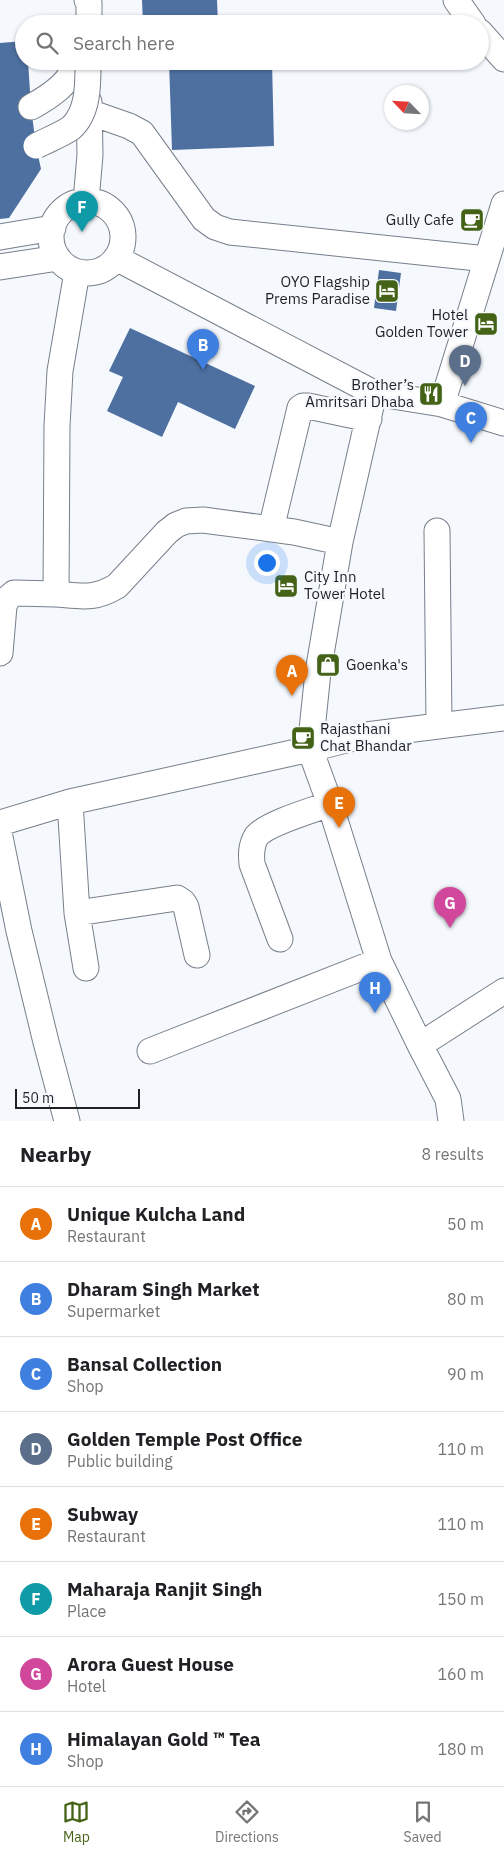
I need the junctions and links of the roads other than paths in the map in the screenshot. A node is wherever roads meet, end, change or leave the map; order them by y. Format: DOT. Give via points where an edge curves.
graph roads {
  1 [pos="74,0"];
  2 [pos="81,0"];
  3 [pos="87,0"];
  4 [pos="96,0"];
  5 [pos="456,0"];
  6 [pos="76,15"];
  7 [pos="78,15"];
  8 [pos="89,15"];
  9 [pos="95,15"];
  10 [pos="467,15"];
  11 [pos="489,42"];
  12 [pos="504,59"];
  13 [pos="73,70"];
  14 [pos="80,70"];
  15 [pos="88,70"];
  16 [pos="96,70"];
  17 [pos="31,107"];
  18 [pos="89,107"];
  19 [pos="36,146"];
  20 [pos="86,201"];
  21 [pos="504,204"];
  22 [pos="53,228"];
  23 [pos="0,237"];
  24 [pos="116,258"];
  25 [pos="487,259"];
  26 [pos="67,265"];
  27 [pos="0,267"];
  28 [pos="374,394"];
  29 [pos="442,404"];
  30 [pos="369,419"];
  31 [pos="504,423"];
  32 [pos="271,529"];
  33 [pos="437,531"];
  34 [pos="340,542"];
  35 [pos="56,594"];
  36 [pos="0,653"];
  37 [pos="504,718"];
  38 [pos="439,725"];
  39 [pos="310,749"];
  40 [pos="70,802"];
  41 [pos="330,804"];
  42 [pos="0,823"];
  43 [pos="0,837"];
  44 [pos="77,914"];
  45 [pos="280,939"];
  46 [pos="197,954"];
  47 [pos="379,961"];
  48 [pos="86,968"];
  49 [pos="504,991"];
  50 [pos="420,1045"];
  51 [pos="150,1051"];
  52 [pos="67,1121"];
  53 [pos="451,1121"];
  1 -- 6 [label="street"];
  2 -- 7 [label="street"];
  3 -- 8 [label="street"];
  4 -- 9 [label="street"];
  5 -- 10 [label="street"];
  11 -- 12 [label="street"];
  13 -- 17 [label="street" via="58,90"];
  14 -- 18 [label="street"];
  15 -- 19 [label="street, bridge" via="83,113 70,128"];
  16 -- 18 [label="street" via="96,90"];
  18 -- 20 [label="street" via="90,155"];
  18 -- 25 [label="street" via="142,133 204,219 215,227 230,232"];
  20 -- 22 [label="street" via="65,209"];
  20 -- 24 [label="street" via="108,207 116,215 123,236"];
  21 -- 25 [label="street"];
  22 -- 23 [label="street"];
  22 -- 26 [label="street" via="52,243"];
  24 -- 26 [label="street" via="109,266 88,273"];
  24 -- 28 [label="street"];
  25 -- 29 [label="street"];
  26 -- 27 [label="street"];
  26 -- 35 [label="street" via="57,426"];
  28 -- 29 [label="street"];
  28 -- 30 [label="street"];
  29 -- 31 [label="street"];
  30 -- 32 [label="street" via="308,406 300,408"];
  30 -- 34 [label="street"];
  32 -- 34 [label="street"];
  32 -- 35 [label="street" via="203,520 186,521 168,532 117,586 107,592 99,596"];
  33 -- 38 [label="street"];
  34 -- 39 [label="street" via="318,672"];
  35 -- 36 [label="street" via="14,593 7,599"];
  37 -- 38 [label="street"];
  38 -- 39 [label="street" via="366,736"];
  39 -- 40 [label="street"];
  39 -- 41 [label="street"];
  40 -- 42 [label="street"];
  40 -- 44 [label="street"];
  41 -- 45 [label="street" via="268,827 256,837 251,850 252,864"];
  41 -- 47 [label="street"];
  43 -- 52 [label="street" via="19,931"];
  44 -- 46 [label="street" via="177,898 186,907"];
  44 -- 48 [label="street"];
  47 -- 50 [label="street"];
  47 -- 51 [label="street"];
  49 -- 50 [label="street"];
  50 -- 53 [label="street" via="448,1099"];
}
